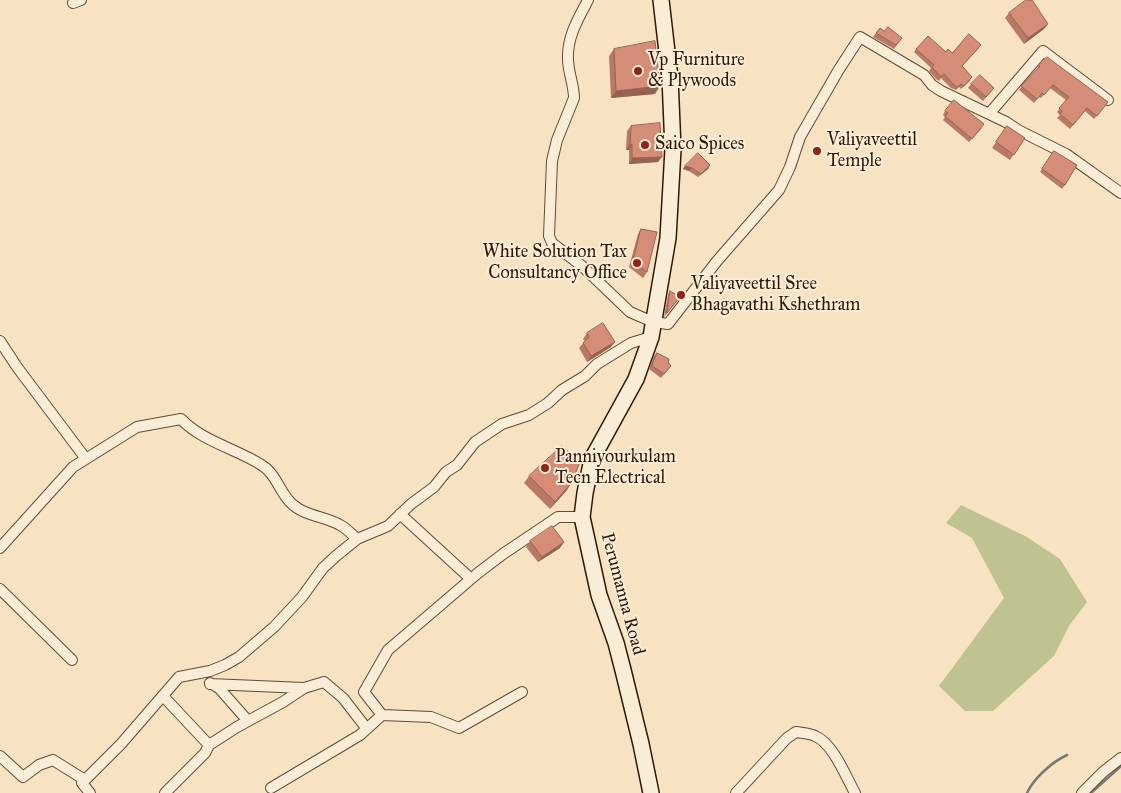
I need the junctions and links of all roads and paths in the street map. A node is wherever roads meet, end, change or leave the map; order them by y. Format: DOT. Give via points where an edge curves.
graph roads {
  1 [pos="588,0"];
  2 [pos="661,0"];
  3 [pos="1108,100"];
  4 [pos="989,114"];
  5 [pos="1121,192"];
  6 [pos="652,329"];
  7 [pos="0,341"];
  8 [pos="86,459"];
  9 [pos="400,514"];
  10 [pos="582,517"];
  11 [pos="357,539"];
  12 [pos="0,548"];
  13 [pos="472,579"];
  14 [pos="0,589"];
  15 [pos="72,660"];
  16 [pos="194,674"];
  17 [pos="210,684"];
  18 [pos="304,688"];
  19 [pos="522,692"];
  20 [pos="163,696"];
  21 [pos="382,715"];
  22 [pos="248,721"];
  23 [pos="366,729"];
  24 [pos="209,746"];
  25 [pos="0,756"];
  26 [pos="1121,758"];
  27 [pos="82,783"];
  28 [pos="271,788"];
  29 [pos="90,793"];
  30 [pos="165,793"];
  31 [pos="651,793"];
  32 [pos="736,793"];
  33 [pos="855,793"];
  34 [pos="1082,793"];
  1 -- 6 [label="street" via="569,41 568,59 574,98 552,161 549,236 552,243"];
  2 -- 6 [label="main road, Perumanna Road" via="670,78 672,150 668,238"];
  3 -- 4 [label="street" via="1043,51"];
  4 -- 5 [label="street" via="1066,154"];
  4 -- 6 [label="street" via="936,88 924,76 860,37 800,137 780,190 717,261 668,324"];
  6 -- 9 [label="street" via="598,364 530,415 510,420 475,442 458,465"];
  6 -- 10 [label="main road, Perumanna Road" via="636,379 592,458"];
  7 -- 8 [label="street"];
  8 -- 11 [label="street" via="136,427 181,419 205,437 262,465 291,503 303,511 339,524"];
  8 -- 12 [label="street" via="73,467"];
  9 -- 11 [label="street" via="388,526"];
  9 -- 13 [label="street"];
  10 -- 13 [label="street" via="558,517"];
  10 -- 31 [label="main road, Perumanna Road" via="599,595 623,670"];
  11 -- 16 [label="street" via="323,568 294,606 239,657 210,671"];
  13 -- 21 [label="street" via="388,650 364,692"];
  14 -- 15 [label="street"];
  16 -- 17 [label="street"];
  16 -- 20 [label="street" via="179,677"];
  17 -- 18 [label="street"];
  17 -- 22 [label="street" via="219,688"];
  18 -- 22 [label="street"];
  18 -- 23 [label="street" via="324,682 344,698"];
  19 -- 21 [label="street" via="459,728 431,718"];
  20 -- 24 [label="street"];
  20 -- 25 [label="street" via="85,780 53,760 39,765 23,777"];
  21 -- 23 [label="street"];
  22 -- 24 [label="street"];
  23 -- 28 [label="street"];
  24 -- 30 [label="street"];
  26 -- 34 [label="street"];
  27 -- 29 [label="street"];
  32 -- 33 [label="street" via="796,732 817,736 825,743"];
}
